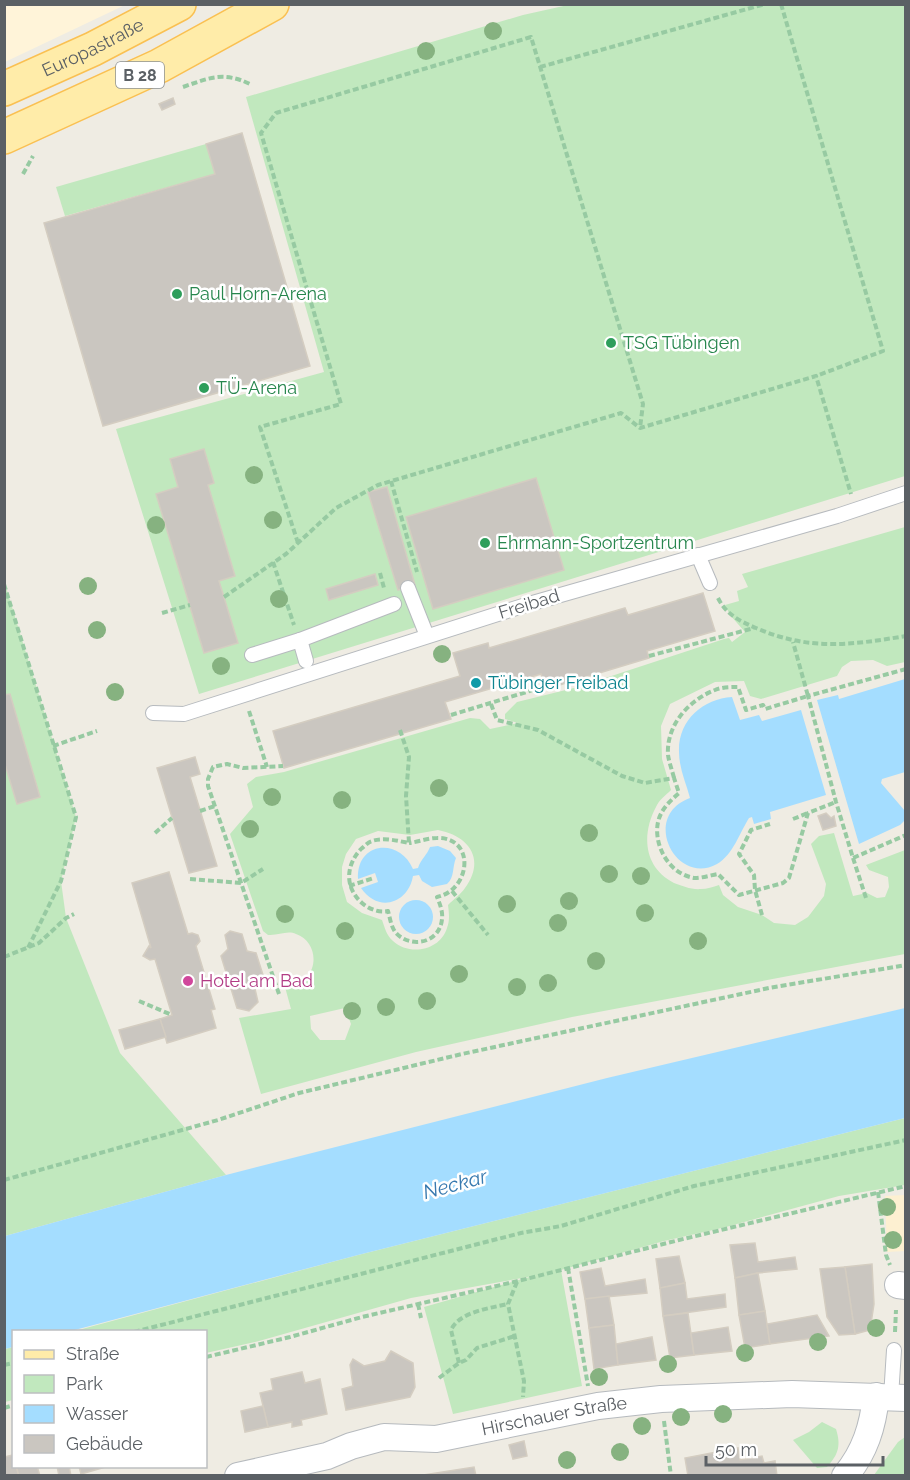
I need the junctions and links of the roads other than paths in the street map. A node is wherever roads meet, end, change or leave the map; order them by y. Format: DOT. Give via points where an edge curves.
graph roads {
  1 [pos="180,4"];
  2 [pos="272,4"];
  3 [pos="4,89"];
  4 [pos="4,137"];
  5 [pos="906,493"];
  6 [pos="698,555"];
  7 [pos="710,583"];
  8 [pos="414,585"];
  9 [pos="394,604"];
  10 [pos="427,636"];
  11 [pos="300,640"];
  12 [pos="252,655"];
  13 [pos="306,661"];
  14 [pos="153,713"];
  15 [pos="894,1350"];
  16 [pos="891,1397"];
  17 [pos="238,1476"];
  18 [pos="845,1476"];
  1 -- 3 [label="main road, Europastraße / B 28"];
  2 -- 4 [label="main road, B 28" via="169,61"];
  5 -- 6 [label="lane, Freibad"];
  6 -- 7 [label="lane"];
  6 -- 10 [label="lane, Freibad"];
  8 -- 10 [label="lane"];
  9 -- 11 [label="lane"];
  10 -- 14 [label="lane, Freibad" via="184,714"];
  11 -- 12 [label="lane"];
  11 -- 13 [label="lane"];
  15 -- 16 [label="lane"];
  16 -- 17 [label="street, Hirschauer Straße" via="792,1394 661,1399 592,1407 436,1439 384,1437 327,1456"];
  16 -- 18 [label="street" via="873,1420 855,1464"];
}
